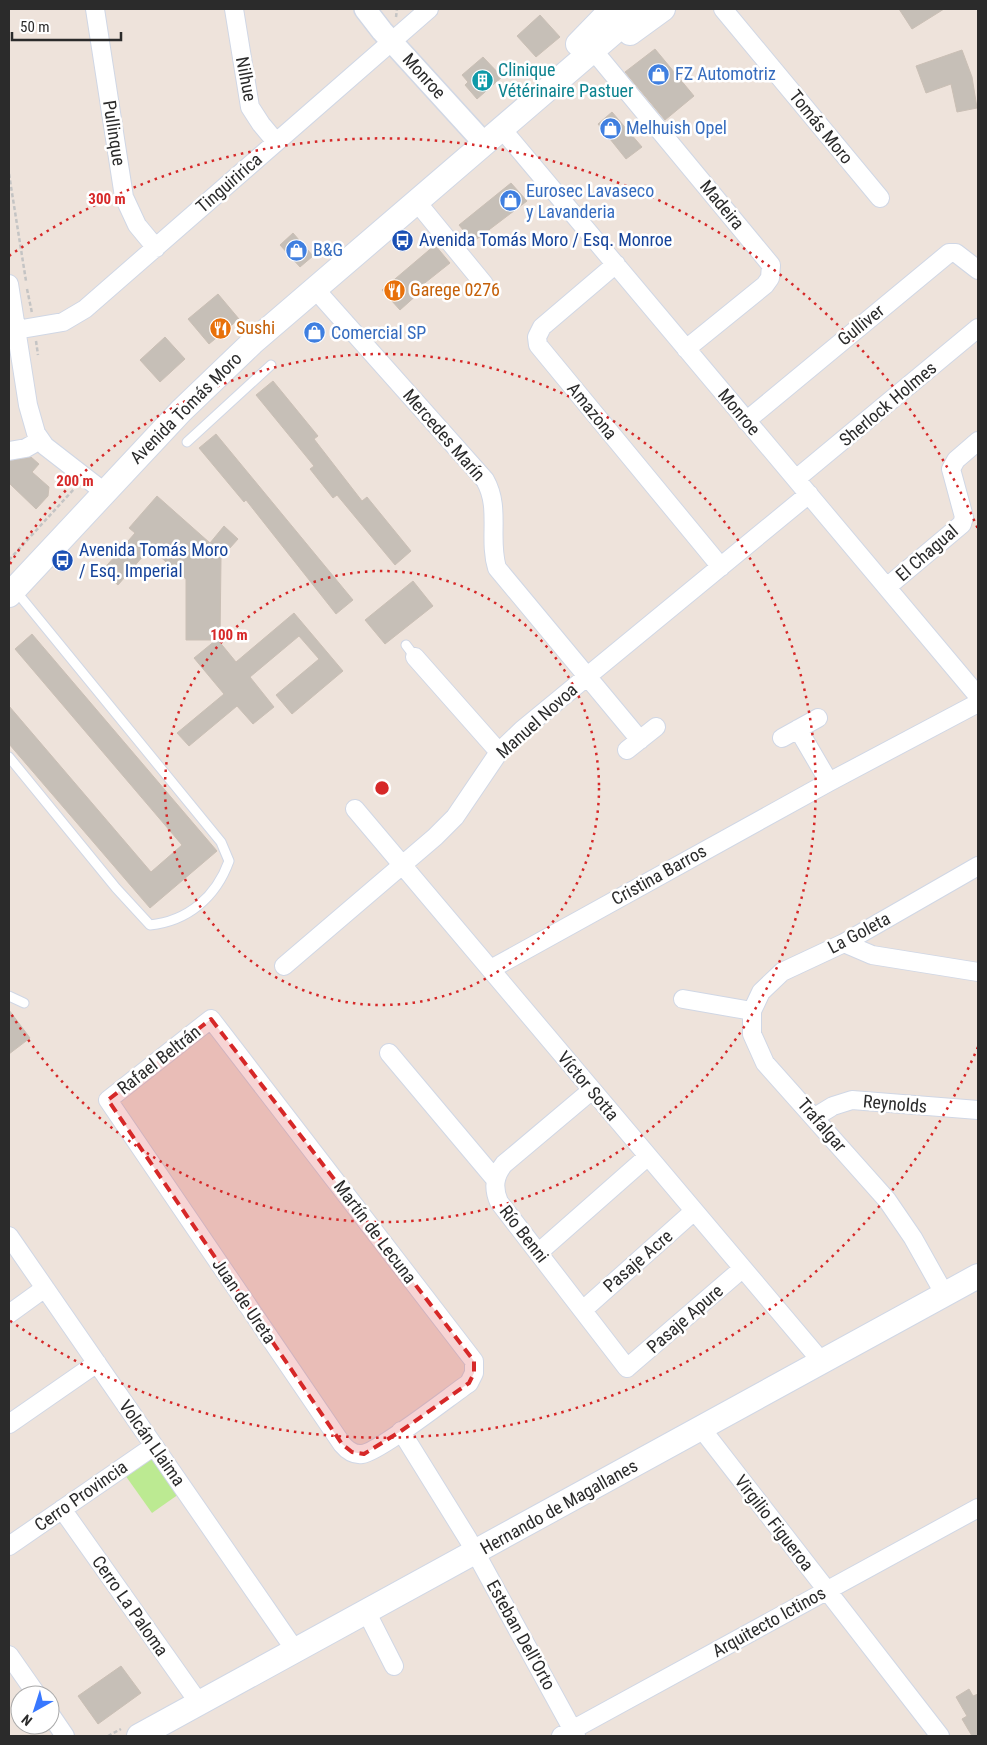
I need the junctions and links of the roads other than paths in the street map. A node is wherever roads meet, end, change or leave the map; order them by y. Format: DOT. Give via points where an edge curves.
graph roads {
  1 [pos="94,9"];
  2 [pos="234,9"];
  3 [pos="366,9"];
  4 [pos="429,9"];
  5 [pos="612,9"];
  6 [pos="641,9"];
  7 [pos="663,9"];
  8 [pos="724,9"];
  9 [pos="392,40"];
  10 [pos="596,53"];
  11 [pos="536,98"];
  12 [pos="492,135"];
  13 [pos="276,142"];
  14 [pos="880,198"];
  15 [pos="416,201"];
  16 [pos="156,248"];
  17 [pos="616,264"];
  18 [pos="978,270"];
  19 [pos="484,284"];
  20 [pos="315,289"];
  21 [pos="9,293"];
  22 [pos="978,328"];
  23 [pos="16,330"];
  24 [pos="686,349"];
  25 [pos="271,365"];
  26 [pos="16,372"];
  27 [pos="746,421"];
  28 [pos="40,440"];
  29 [pos="978,441"];
  30 [pos="187,442"];
  31 [pos="9,451"];
  32 [pos="796,479"];
  33 [pos="103,491"];
  34 [pos="810,494"];
  35 [pos="721,567"];
  36 [pos="887,587"];
  37 [pos="11,592"];
  38 [pos="411,651"];
  39 [pos="588,676"];
  40 [pos="978,696"];
  41 [pos="978,703"];
  42 [pos="818,718"];
  43 [pos="656,727"];
  44 [pos="798,729"];
  45 [pos="782,738"];
  46 [pos="499,752"];
  47 [pos="9,757"];
  48 [pos="829,782"];
  49 [pos="355,809"];
  50 [pos="403,866"];
  51 [pos="978,866"];
  52 [pos="844,943"];
  53 [pos="284,966"];
  54 [pos="491,969"];
  55 [pos="978,972"];
  56 [pos="9,996"];
  57 [pos="683,999"];
  58 [pos="24,1003"];
  59 [pos="752,1011"];
  60 [pos="211,1019"];
  61 [pos="389,1053"];
  62 [pos="592,1090"];
  63 [pos="108,1100"];
  64 [pos="978,1110"];
  65 [pos="815,1117"];
  66 [pos="647,1156"];
  67 [pos="495,1179"];
  68 [pos="693,1212"];
  69 [pos="9,1236"];
  70 [pos="538,1253"];
  71 [pos="742,1269"];
  72 [pos="978,1276"];
  73 [pos="45,1288"];
  74 [pos="945,1295"];
  75 [pos="583,1310"];
  76 [pos="9,1314"];
  77 [pos="822,1362"];
  78 [pos="97,1363"];
  79 [pos="627,1368"];
  80 [pos="9,1424"];
  81 [pos="701,1428"];
  82 [pos="401,1431"];
  83 [pos="154,1446"];
  84 [pos="978,1508"];
  85 [pos="62,1509"];
  86 [pos="9,1546"];
  87 [pos="476,1552"];
  88 [pos="826,1591"];
  89 [pos="366,1611"];
  90 [pos="295,1650"];
  91 [pos="9,1655"];
  92 [pos="394,1666"];
  93 [pos="30,1685"];
  94 [pos="199,1704"];
  95 [pos="570,1734"];
  96 [pos="139,1736"];
  97 [pos="940,1736"];
  1 -- 16 [label="street, Pullinque" via="124,197 135,221"];
  2 -- 13 [label="street, Nilhue" via="250,107"];
  3 -- 9 [label="street, Monroe"];
  4 -- 9 [label="street, Tinguiririca"];
  5 -- 11 [label="main road, Avenida Tomás Moro" via="568,54"];
  6 -- 10 [label="main road, Avenida Tomás Moro"];
  7 -- 10 [label="main road, Avenida Tomás Moro"];
  8 -- 14 [label="street, Tomás Moro"];
  9 -- 12 [label="street, Monroe"];
  9 -- 13 [label="street, Tinguiririca"];
  10 -- 11 [label="main road, Avenida Tomás Moro"];
  10 -- 24 [label="street, Madeira" via="771,265 770,278 765,286"];
  11 -- 12 [label="main road, Avenida Tomás Moro"];
  12 -- 15 [label="main road, Avenida Tomás Moro"];
  12 -- 17 [label="street, Monroe"];
  13 -- 16 [label="street, Tinguiririca"];
  15 -- 19 [label="street"];
  15 -- 20 [label="main road, Avenida Tomás Moro"];
  16 -- 23 [label="street, Tinguiririca" via="79,314 63,322"];
  17 -- 24 [label="street, Monroe"];
  17 -- 35 [label="street, Amazona" via="542,327 537,337 538,345"];
  18 -- 27 [label="street, Gulliver" via="950,252"];
  20 -- 33 [label="main road, Avenida Tomás Moro" via="180,411"];
  20 -- 39 [label="street, Mercedes Marín" via="485,480 493,502 493,554 497,568"];
  21 -- 23 [label="street"];
  22 -- 32 [label="street, Sherlock Holmes"];
  23 -- 26 [label="street"];
  24 -- 27 [label="street, Monroe"];
  25 -- 30 [label="lane"];
  26 -- 28 [label="street"];
  27 -- 32 [label="street, Monroe"];
  28 -- 31 [label="street" via="26,448"];
  28 -- 33 [label="street"];
  29 -- 36 [label="street, El Chagual" via="954,462 951,469 964,517 962,524"];
  32 -- 34 [label="street, Monroe"];
  33 -- 37 [label="main road, Avenida Tomás Moro"];
  34 -- 35 [label="street, Manuel Novoa"];
  34 -- 36 [label="street, Monroe"];
  35 -- 39 [label="street, Manuel Novoa"];
  36 -- 40 [label="street, Monroe"];
  37 -- 47 [label="lane" via="221,842 229,861 222,882 188,914 166,923 150,925"];
  38 -- 46 [label="street"];
  39 -- 43 [label="street, Mercedes Marín" via="633,745"];
  39 -- 46 [label="street, Manuel Novoa"];
  41 -- 48 [label="street, Cristina Barros"];
  42 -- 44 [label="street"];
  44 -- 45 [label="street"];
  44 -- 48 [label="street"];
  46 -- 50 [label="street, Manuel Novoa" via="455,817"];
  48 -- 54 [label="street, Cristina Barros"];
  49 -- 50 [label="street, Víctor Sotta"];
  50 -- 53 [label="street, Manuel Novoa"];
  50 -- 54 [label="street, Víctor Sotta"];
  51 -- 52 [label="street, La Goleta"];
  52 -- 55 [label="street" via="872,956"];
  52 -- 59 [label="street, La Goleta" via="774,977 761,992"];
  54 -- 62 [label="street, Víctor Sotta"];
  56 -- 58 [label="lane"];
  57 -- 59 [label="street"];
  59 -- 65 [label="street, Trafalgar" via="752,1034 760,1055"];
  60 -- 63 [label="street, Rafael Beltrán"];
  60 -- 82 [label="street, Martín de Lecuna" via="474,1361 474,1373 469,1383"];
  61 -- 67 [label="street, Río Benni"];
  62 -- 66 [label="street, Víctor Sotta"];
  62 -- 67 [label="street" via="504,1164"];
  63 -- 82 [label="street, Juan de Ureta" via="342,1444 352,1452 364,1454"];
  64 -- 65 [label="street, Reynolds" via="852,1100"];
  65 -- 74 [label="street, Trafalgar" via="887,1200"];
  66 -- 68 [label="street, Víctor Sotta"];
  66 -- 70 [label="street"];
  67 -- 70 [label="street, Río Benni" via="499,1202"];
  68 -- 71 [label="street, Víctor Sotta"];
  68 -- 75 [label="street, Pasaje Acre"];
  69 -- 73 [label="street, Volcán Llaima"];
  70 -- 75 [label="street, Río Benni"];
  71 -- 77 [label="street, Víctor Sotta"];
  71 -- 79 [label="street, Pasaje Apure"];
  72 -- 74 [label="main road, Hernando de Magallanes"];
  73 -- 76 [label="street"];
  73 -- 78 [label="street, Volcán Llaima"];
  74 -- 77 [label="main road, Hernando de Magallanes"];
  75 -- 79 [label="street, Río Benni"];
  77 -- 81 [label="main road, Hernando de Magallanes"];
  78 -- 80 [label="street"];
  78 -- 83 [label="street, Volcán Llaima"];
  81 -- 87 [label="main road, Hernando de Magallanes"];
  81 -- 88 [label="street, Virgilio Figueroa"];
  82 -- 87 [label="street, Esteban Dell'Orto"];
  83 -- 85 [label="street, Cerro Provincia"];
  83 -- 90 [label="street, Volcán Llaima"];
  84 -- 88 [label="street, Arquitecto Ictinos"];
  85 -- 86 [label="street, Cerro Provincia"];
  85 -- 94 [label="street, Cerro La Paloma"];
  87 -- 89 [label="main road, Hernando de Magallanes"];
  87 -- 95 [label="street, Esteban Dell'Orto"];
  88 -- 95 [label="street, Arquitecto Ictinos"];
  88 -- 97 [label="street, Virgilio Figueroa"];
  89 -- 90 [label="main road, Hernando de Magallanes"];
  89 -- 92 [label="street"];
  90 -- 94 [label="main road, Hernando de Magallanes"];
  91 -- 93 [label="street"];
  94 -- 96 [label="main road, Hernando de Magallanes"];
}
